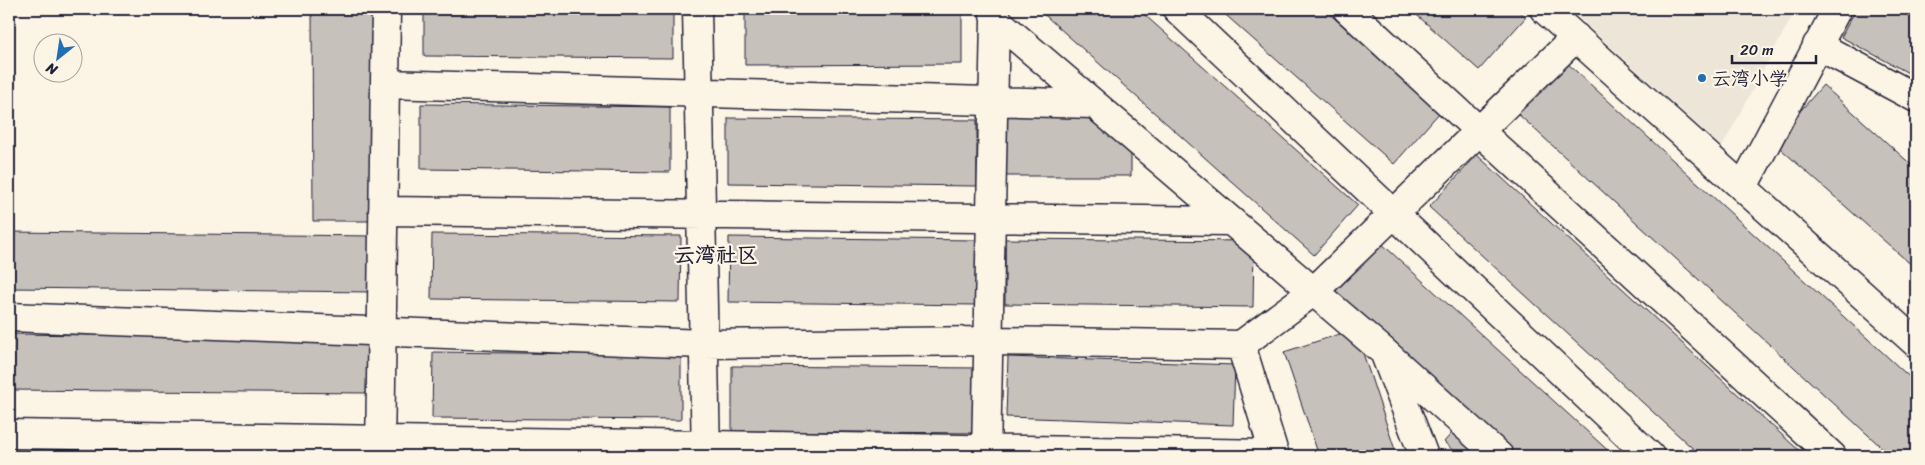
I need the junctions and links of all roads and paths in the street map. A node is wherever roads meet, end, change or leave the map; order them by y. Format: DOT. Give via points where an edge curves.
graph roads {
  1 [pos="386,9"];
  2 [pos="697,9"];
  3 [pos="1177,9"];
  4 [pos="1347,9"];
  5 [pos="1544,9"];
  6 [pos="1837,9"];
  7 [pos="994,14"];
  8 [pos="1576,37"];
  9 [pos="1818,45"];
  10 [pos="385,84"];
  11 [pos="699,92"];
  12 [pos="1916,98"];
  13 [pos="994,101"];
  14 [pos="1094,104"];
  15 [pos="1480,131"];
  16 [pos="1743,187"];
  17 [pos="384,211"];
  18 [pos="701,214"];
  19 [pos="1393,214"];
  20 [pos="991,218"];
  21 [pos="1230,221"];
  22 [pos="1314,291"];
  23 [pos="9,317"];
  24 [pos="382,330"];
  25 [pos="989,341"];
  26 [pos="1916,343"];
  27 [pos="704,344"];
  28 [pos="1241,345"];
  29 [pos="1383,351"];
  30 [pos="9,434"];
  31 [pos="380,448"];
  32 [pos="706,451"];
  33 [pos="986,453"];
  34 [pos="1274,455"];
  35 [pos="1424,456"];
  36 [pos="1499,456"];
  37 [pos="1650,456"];
  38 [pos="1832,456"];
  1 -- 10 [label="street"];
  2 -- 11 [label="street"];
  3 -- 19 [label="street"];
  4 -- 15 [label="street"];
  5 -- 8 [label="street"];
  6 -- 9 [label="street"];
  7 -- 13 [label="street"];
  7 -- 14 [label="street"];
  8 -- 15 [label="street"];
  8 -- 16 [label="street"];
  9 -- 12 [label="street"];
  9 -- 16 [label="street"];
  10 -- 11 [label="street"];
  10 -- 17 [label="street"];
  11 -- 13 [label="street"];
  11 -- 18 [label="street"];
  13 -- 14 [label="street"];
  13 -- 20 [label="street"];
  14 -- 21 [label="street"];
  15 -- 19 [label="street"];
  15 -- 38 [label="street"];
  16 -- 26 [label="street"];
  17 -- 18 [label="street"];
  17 -- 24 [label="street"];
  18 -- 20 [label="street"];
  18 -- 27 [label="street"];
  19 -- 22 [label="street"];
  19 -- 37 [label="street"];
  20 -- 21 [label="street"];
  20 -- 25 [label="street"];
  21 -- 22 [label="street"];
  22 -- 28 [label="street"];
  22 -- 29 [label="street"];
  23 -- 24 [label="street"];
  24 -- 27 [label="street"];
  24 -- 31 [label="street"];
  25 -- 27 [label="street"];
  25 -- 28 [label="street"];
  25 -- 33 [label="street"];
  27 -- 32 [label="street"];
  28 -- 34 [label="street"];
  29 -- 35 [label="street"];
  29 -- 36 [label="street"];
  30 -- 31 [label="street"];
  31 -- 32 [label="street"];
  32 -- 33 [label="street"];
  33 -- 34 [label="street"];
}
